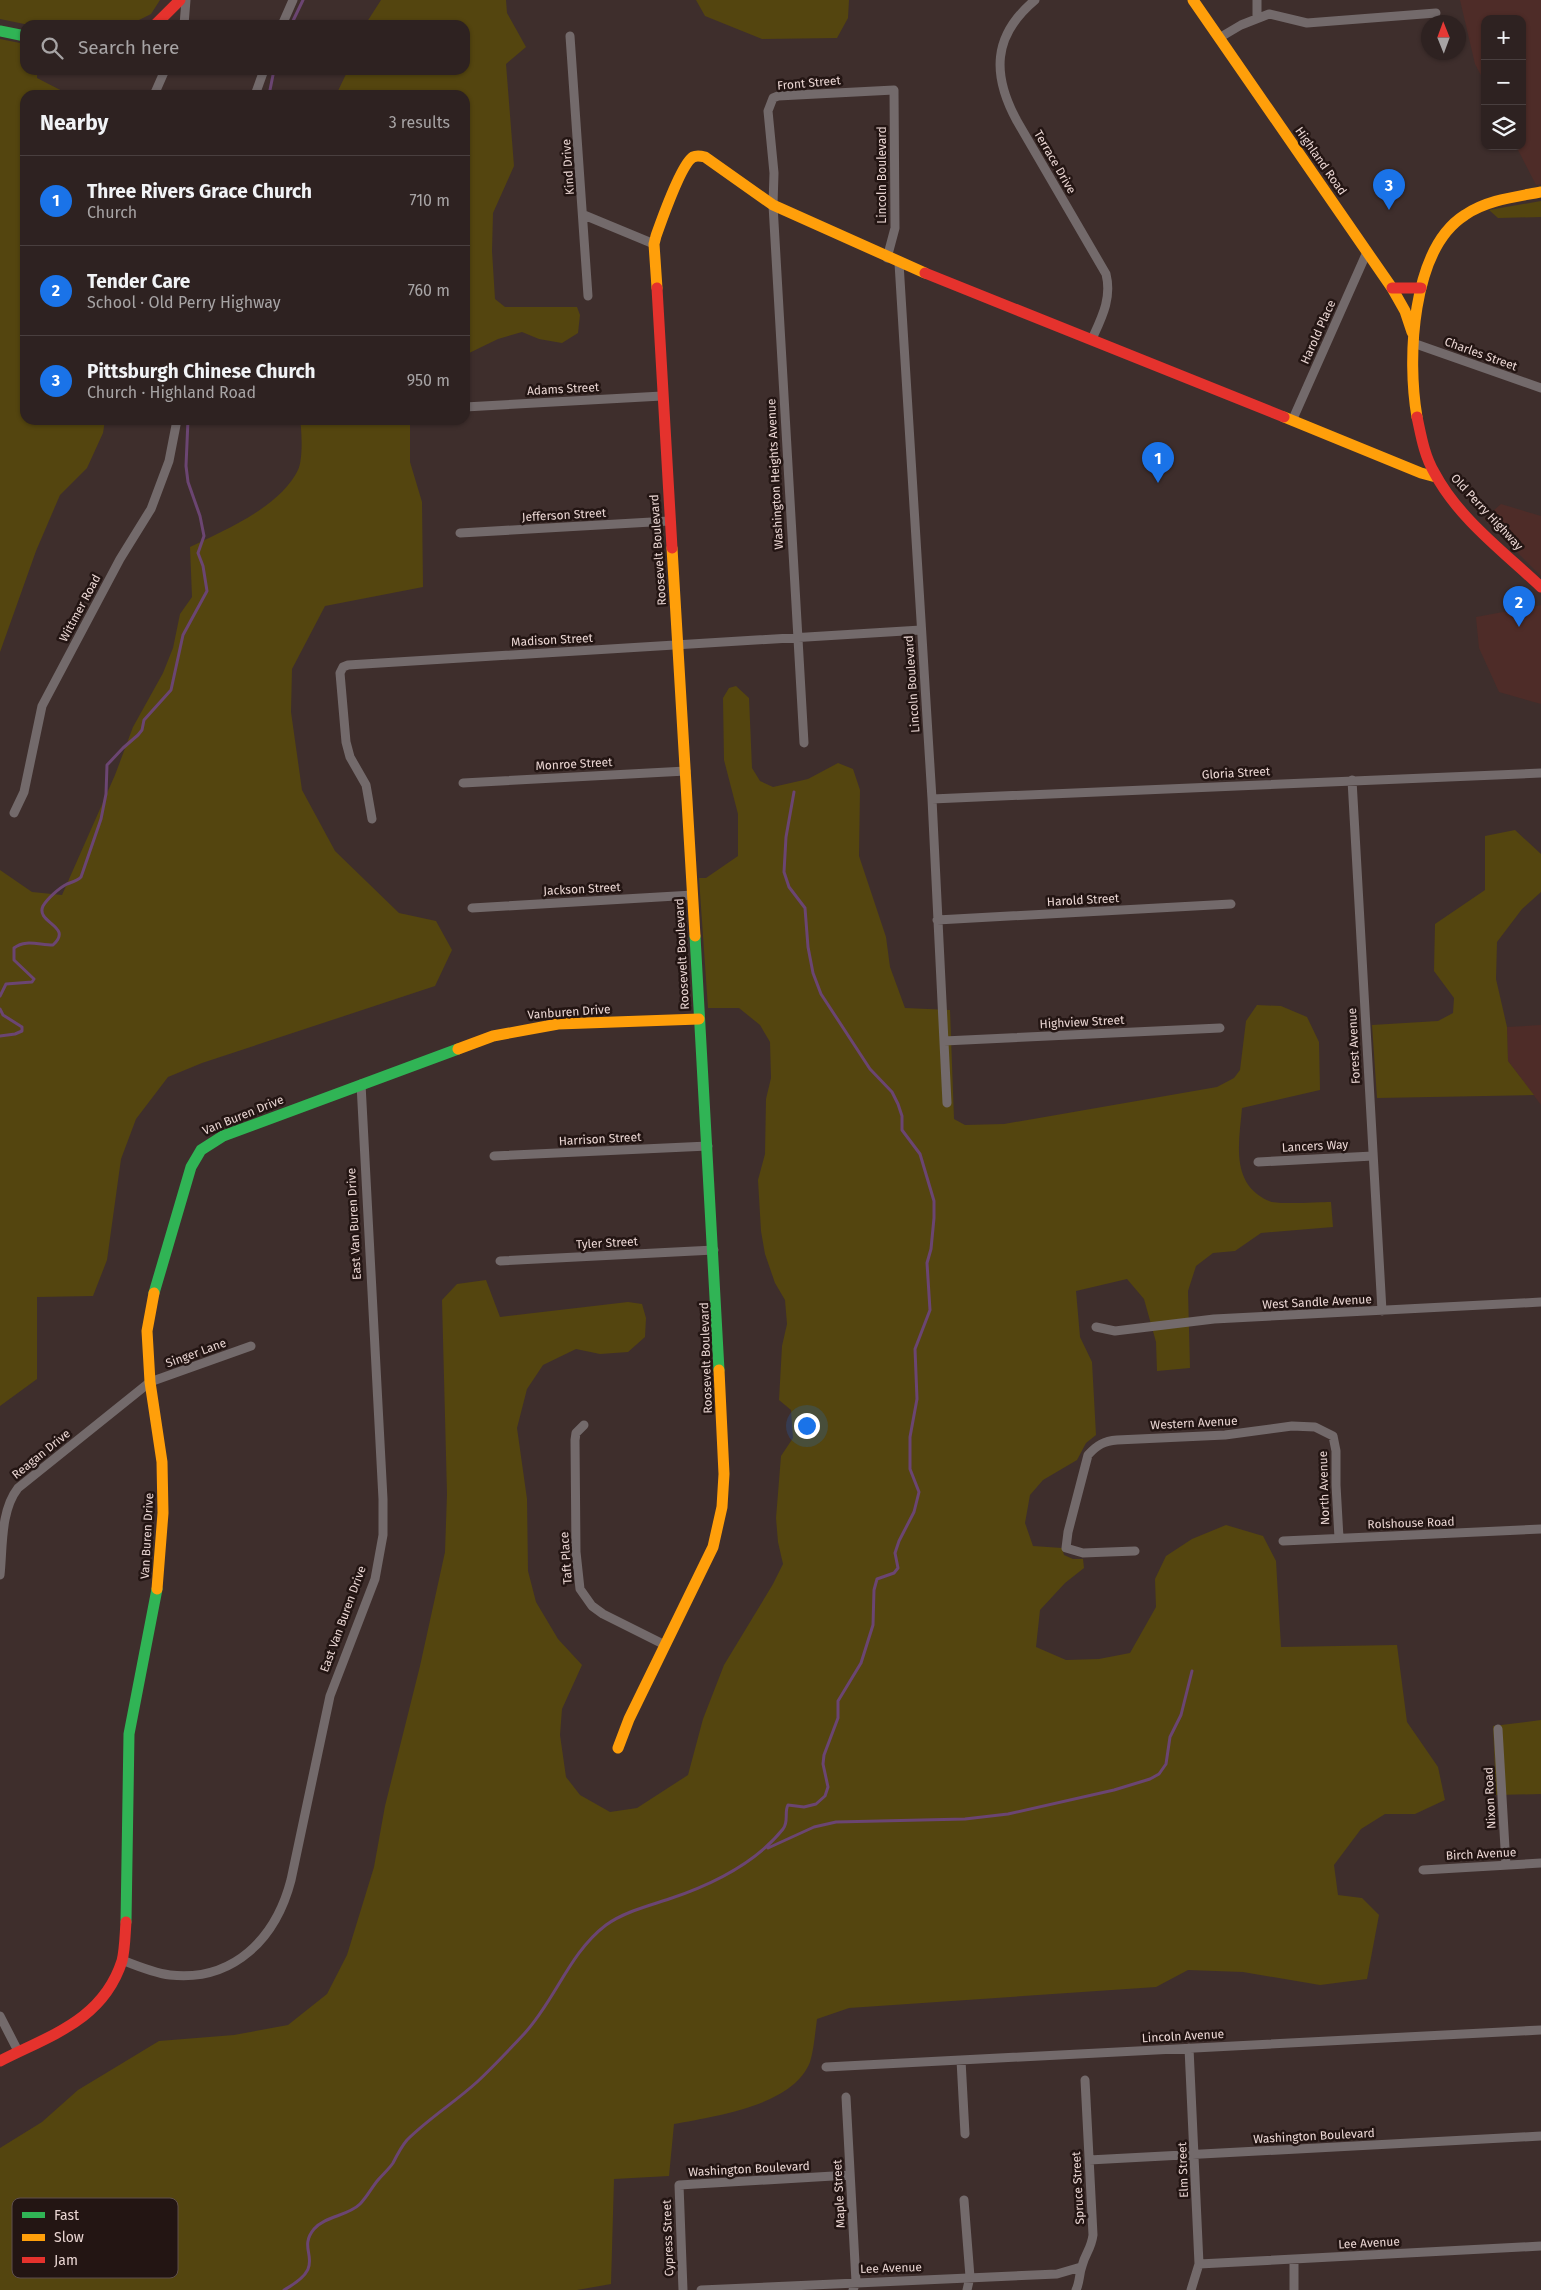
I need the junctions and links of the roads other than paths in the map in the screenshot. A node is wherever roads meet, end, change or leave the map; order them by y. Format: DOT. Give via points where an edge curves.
graph roads {
  1 [pos="180,0"];
  2 [pos="186,0"];
  3 [pos="293,0"];
  4 [pos="1035,0"];
  5 [pos="1193,0"];
  6 [pos="1257,0"];
  7 [pos="1436,13"];
  8 [pos="1257,18"];
  9 [pos="160,20"];
  10 [pos="184,20"];
  11 [pos="284,20"];
  12 [pos="0,31"];
  13 [pos="20,35"];
  14 [pos="570,36"];
  15 [pos="1219,38"];
  16 [pos="163,75"];
  17 [pos="262,75"];
  18 [pos="156,90"];
  19 [pos="257,90"];
  20 [pos="894,90"];
  21 [pos="1541,192"];
  22 [pos="773,204"];
  23 [pos="584,215"];
  24 [pos="654,244"];
  25 [pos="1367,252"];
  26 [pos="887,258"];
  27 [pos="899,263"];
  28 [pos="1392,288"];
  29 [pos="1421,288"];
  30 [pos="588,296"];
  31 [pos="1092,339"];
  32 [pos="1413,343"];
  33 [pos="1541,388"];
  34 [pos="662,396"];
  35 [pos="470,407"];
  36 [pos="1292,421"];
  37 [pos="176,425"];
  38 [pos="1434,472"];
  39 [pos="669,521"];
  40 [pos="460,533"];
  41 [pos="1541,587"];
  42 [pos="920,630"];
  43 [pos="797,638"];
  44 [pos="679,646"];
  45 [pos="804,743"];
  46 [pos="686,771"];
  47 [pos="1541,773"];
  48 [pos="1352,780"];
  49 [pos="463,783"];
  50 [pos="932,799"];
  51 [pos="14,812"];
  52 [pos="372,819"];
  53 [pos="693,895"];
  54 [pos="1231,904"];
  55 [pos="472,908"];
  56 [pos="938,920"];
  57 [pos="699,1019"];
  58 [pos="1220,1028"];
  59 [pos="944,1041"];
  60 [pos="361,1084"];
  61 [pos="947,1103"];
  62 [pos="708,1146"];
  63 [pos="494,1156"];
  64 [pos="1374,1156"];
  65 [pos="1258,1162"];
  66 [pos="714,1250"];
  67 [pos="500,1261"];
  68 [pos="1541,1302"];
  69 [pos="1382,1311"];
  70 [pos="1096,1327"];
  71 [pos="251,1346"];
  72 [pos="150,1382"];
  73 [pos="584,1425"];
  74 [pos="1333,1436"];
  75 [pos="1541,1530"];
  76 [pos="1339,1538"];
  77 [pos="1283,1541"];
  78 [pos="1135,1551"];
  79 [pos="0,1575"];
  80 [pos="665,1645"];
  81 [pos="1498,1729"];
  82 [pos="618,1748"];
  83 [pos="1541,1863"];
  84 [pos="1506,1865"];
  85 [pos="1423,1870"];
  86 [pos="122,1960"];
  87 [pos="0,2016"];
  88 [pos="1541,2030"];
  89 [pos="1189,2048"];
  90 [pos="18,2051"];
  91 [pos="961,2060"];
  92 [pos="0,2061"];
  93 [pos="826,2067"];
  94 [pos="1085,2080"];
  95 [pos="846,2097"];
  96 [pos="965,2134"];
  97 [pos="1541,2136"];
  98 [pos="1195,2155"];
  99 [pos="1089,2160"];
  100 [pos="850,2175"];
  101 [pos="679,2185"];
  102 [pos="964,2200"];
  103 [pos="1541,2246"];
  104 [pos="1294,2260"];
  105 [pos="1199,2264"];
  106 [pos="1081,2266"];
  107 [pos="970,2277"];
  108 [pos="855,2286"];
  109 [pos="683,2290"];
  110 [pos="700,2290"];
  111 [pos="967,2290"];
  112 [pos="1076,2290"];
  113 [pos="1191,2290"];
  114 [pos="1294,2290"];
  1 -- 9 [label="street"];
  2 -- 10 [label="street"];
  3 -- 11 [label="street"];
  4 -- 31 [label="street, Terrace Drive" via="1013,22 1005,38 1000,66 1001,84 1007,103 1106,274 1108,301"];
  5 -- 15 [label="street, Highland Road"];
  6 -- 8 [label="street"];
  7 -- 8 [label="street" via="1307,24 1272,14"];
  8 -- 15 [label="street"];
  12 -- 13 [label="street"];
  14 -- 23 [label="street, Kind Drive"];
  15 -- 25 [label="street, Highland Road"];
  16 -- 18 [label="street"];
  17 -- 19 [label="street"];
  20 -- 22 [label="street, Front Street" via="773,98 768,111 774,173"];
  20 -- 26 [label="street, Lincoln Boulevard" via="895,228"];
  21 -- 29 [label="street, Old Perry Highway" via="1482,205 1462,217 1437,245"];
  22 -- 24 [label="street, Roosevelt Boulevard" via="705,157 697,156 687,165"];
  22 -- 26 [label="street"];
  22 -- 43 [label="street, Washington Heights Avenue"];
  23 -- 24 [label="street"];
  23 -- 30 [label="street, Kind Drive"];
  24 -- 34 [label="street, Roosevelt Boulevard"];
  25 -- 28 [label="street, Highland Road"];
  25 -- 36 [label="street, Harold Place"];
  26 -- 27 [label="street"];
  27 -- 31 [label="street"];
  27 -- 42 [label="street, Lincoln Boulevard"];
  28 -- 29 [label="street"];
  28 -- 32 [label="street, Highland Road" via="1408,319"];
  29 -- 32 [label="street, Old Perry Highway"];
  31 -- 36 [label="street"];
  32 -- 33 [label="street, Charles Street"];
  32 -- 38 [label="street, Old Perry Highway" via="1416,412 1424,451"];
  34 -- 35 [label="street, Adams Street"];
  34 -- 39 [label="street, Roosevelt Boulevard"];
  36 -- 38 [label="street" via="1420,472"];
  37 -- 51 [label="street, Wittmer Road" via="169,461 151,509 116,566 42,706 24,792"];
  38 -- 41 [label="street, Old Perry Highway" via="1448,494"];
  39 -- 40 [label="street, Jefferson Street"];
  39 -- 44 [label="street, Roosevelt Boulevard"];
  42 -- 43 [label="street, Madison Street"];
  42 -- 50 [label="street, Lincoln Boulevard"];
  43 -- 44 [label="street, Madison Street"];
  43 -- 45 [label="street, Washington Heights Avenue"];
  44 -- 46 [label="street, Roosevelt Boulevard"];
  44 -- 52 [label="street, Madison Street" via="348,664 340,673 344,733 350,757 366,785"];
  46 -- 49 [label="street, Monroe Street"];
  46 -- 53 [label="street, Roosevelt Boulevard"];
  47 -- 48 [label="street, Gloria Street"];
  48 -- 50 [label="street, Gloria Street"];
  48 -- 64 [label="street, Forest Avenue"];
  50 -- 56 [label="street, Lincoln Boulevard"];
  53 -- 55 [label="street, Jackson Street"];
  53 -- 57 [label="street, Roosevelt Boulevard"];
  54 -- 56 [label="street, Harold Street"];
  56 -- 59 [label="street, Lincoln Boulevard"];
  57 -- 60 [label="street, Vanburen Drive" via="558,1024 505,1033 477,1040"];
  57 -- 62 [label="street, Roosevelt Boulevard"];
  58 -- 59 [label="street, Highview Street"];
  59 -- 61 [label="street, Lincoln Boulevard"];
  60 -- 72 [label="street, Van Buren Drive" via="208,1141 200,1147 188,1174 148,1319"];
  60 -- 86 [label="street, East Van Buren Drive" via="383,1499 383,1535 375,1578 330,1696 289,1888 271,1928 247,1954 204,1973 168,1974"];
  62 -- 63 [label="street, Harrison Street"];
  62 -- 66 [label="street, Roosevelt Boulevard"];
  64 -- 65 [label="street, Lancers Way"];
  64 -- 69 [label="street, Forest Avenue"];
  66 -- 67 [label="street, Tyler Street"];
  66 -- 80 [label="street, Roosevelt Boulevard" via="724,1474 722,1507 713,1547"];
  68 -- 69 [label="street, West Sandle Avenue"];
  69 -- 70 [label="street, West Sandle Avenue" via="1214,1319 1115,1331"];
  71 -- 72 [label="street, Singer Lane"];
  72 -- 79 [label="street, Reagan Drive" via="32,1476 12,1496 5,1521"];
  72 -- 86 [label="street, Van Buren Drive" via="162,1470 161,1551 154,1616 130,1734"];
  73 -- 80 [label="street, Taft Place" via="575,1440 576,1552 580,1589 592,1606 603,1614"];
  74 -- 76 [label="street, North Avenue"];
  74 -- 78 [label="street, Western Avenue" via="1315,1427 1282,1426 1225,1435 1104,1441 1088,1455 1066,1548 1083,1553"];
  75 -- 76 [label="street, Rolshouse Road"];
  76 -- 77 [label="street, Rolshouse Road"];
  80 -- 82 [label="street, Roosevelt Boulevard"];
  81 -- 84 [label="street, Nixon Road"];
  83 -- 84 [label="street, Birch Avenue"];
  84 -- 85 [label="street, Birch Avenue"];
  86 -- 90 [label="street, Van Buren Drive" via="104,1996 89,2013"];
  87 -- 90 [label="street"];
  88 -- 89 [label="street, Lincoln Avenue"];
  89 -- 91 [label="street, Lincoln Avenue"];
  89 -- 98 [label="street, Elm Street"];
  90 -- 92 [label="street"];
  91 -- 93 [label="street, Lincoln Avenue"];
  91 -- 96 [label="street"];
  94 -- 99 [label="street, Spruce Street"];
  95 -- 100 [label="street, Maple Street"];
  97 -- 98 [label="street, Washington Boulevard"];
  98 -- 99 [label="street, Washington Boulevard"];
  98 -- 105 [label="street, Elm Street"];
  99 -- 106 [label="street, Spruce Street" via="1093,2234 1092,2247"];
  100 -- 101 [label="street, Washington Boulevard"];
  100 -- 108 [label="street, Maple Street"];
  101 -- 109 [label="street, Cypress Street"];
  102 -- 107 [label="street"];
  103 -- 104 [label="street, Lee Avenue"];
  104 -- 105 [label="street, Lee Avenue"];
  104 -- 114 [label="street"];
  105 -- 113 [label="street, Elm Street"];
  106 -- 107 [label="street, Lee Avenue" via="1057,2274"];
  106 -- 112 [label="street, Spruce Street"];
  107 -- 108 [label="street, Lee Avenue"];
  107 -- 111 [label="street"];
  108 -- 110 [label="street, Lee Avenue"];
}
